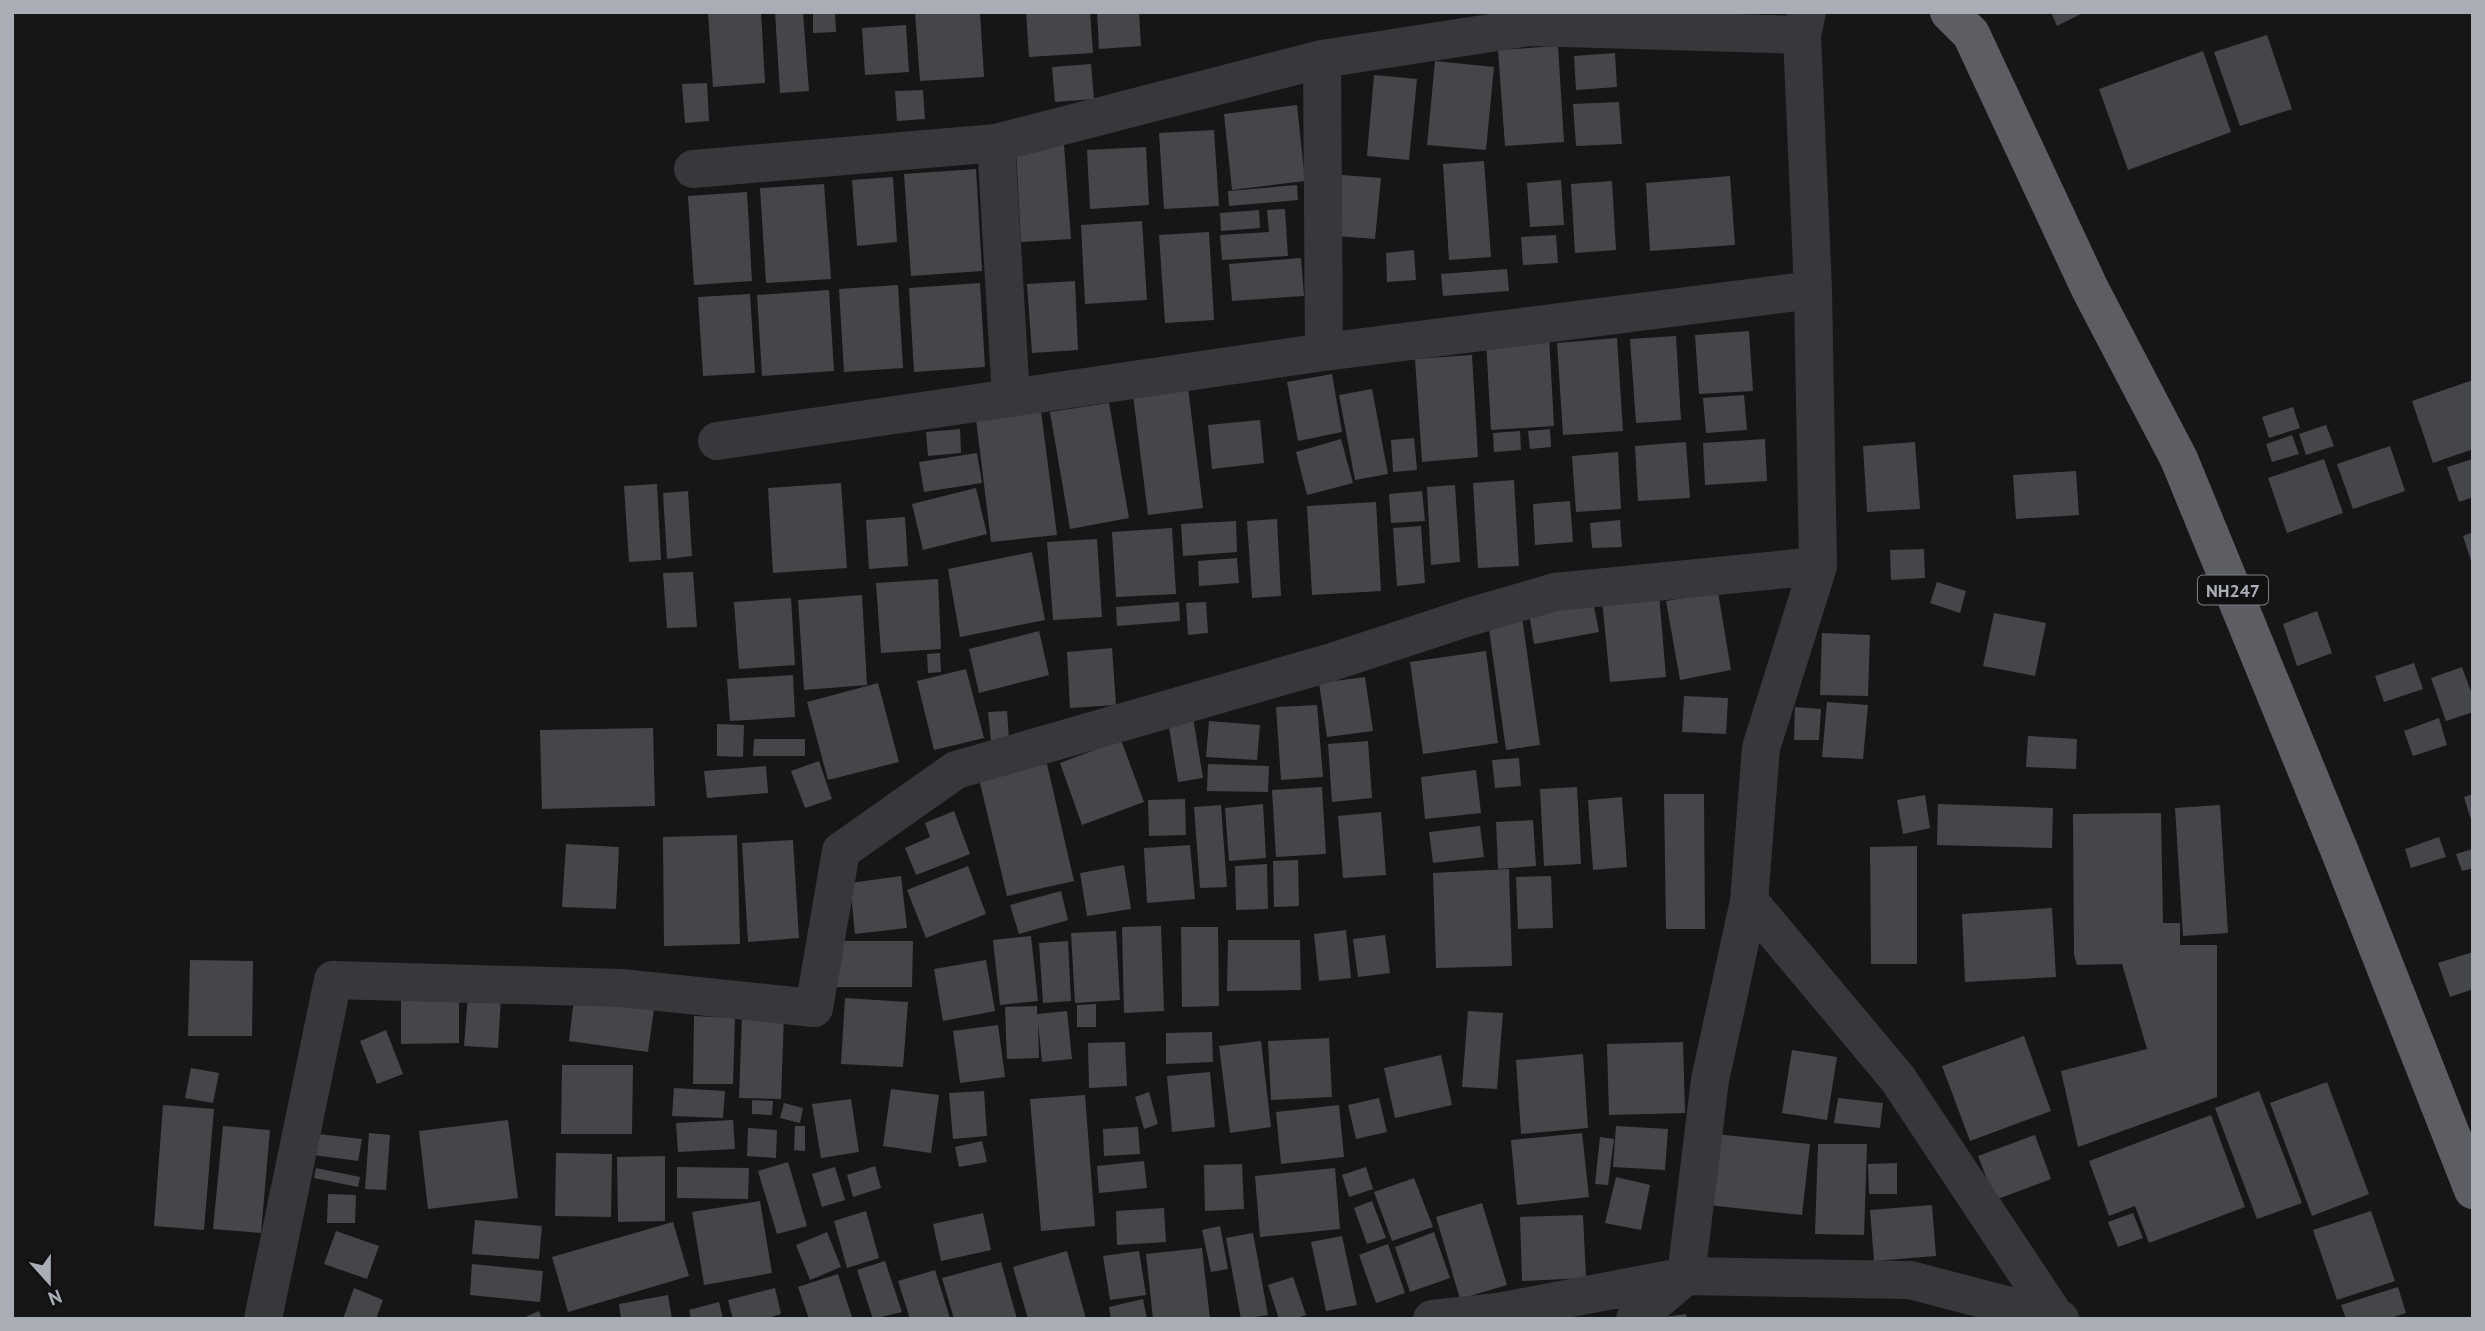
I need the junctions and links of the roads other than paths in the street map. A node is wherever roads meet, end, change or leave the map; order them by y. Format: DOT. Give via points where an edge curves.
graph roads {
  1 [pos="1949,12"];
  2 [pos="1804,23"];
  3 [pos="1322,59"];
  4 [pos="996,143"];
  5 [pos="693,169"];
  6 [pos="1813,290"];
  7 [pos="1324,352"];
  8 [pos="1011,398"];
  9 [pos="717,441"];
  10 [pos="1818,566"];
  11 [pos="1749,901"];
  12 [pos="2473,1190"];
  13 [pos="1686,1276"];
  14 [pos="1497,1315"];
  15 [pos="2057,1317"];
  16 [pos="263,1319"];
  17 [pos="1432,1319"];
  18 [pos="1634,1319"];
  1 -- 12 [label="highway, NH247" via="1971,34 2090,289 2179,459"];
  2 -- 3 [label="street" via="1529,27"];
  2 -- 6 [label="street"];
  3 -- 4 [label="street"];
  3 -- 7 [label="street"];
  4 -- 5 [label="street"];
  4 -- 8 [label="street"];
  6 -- 7 [label="street"];
  6 -- 10 [label="street"];
  7 -- 8 [label="street"];
  8 -- 9 [label="street"];
  10 -- 11 [label="street" via="1761,748"];
  10 -- 16 [label="street" via="1555,592 1318,666 957,769 841,851 814,1008 621,988 333,980"];
  11 -- 13 [label="street" via="1710,1080"];
  11 -- 15 [label="street" via="1898,1079"];
  13 -- 14 [label="street"];
  13 -- 15 [label="street" via="1910,1280"];
  13 -- 18 [label="street"];
  14 -- 17 [label="street"];
}
